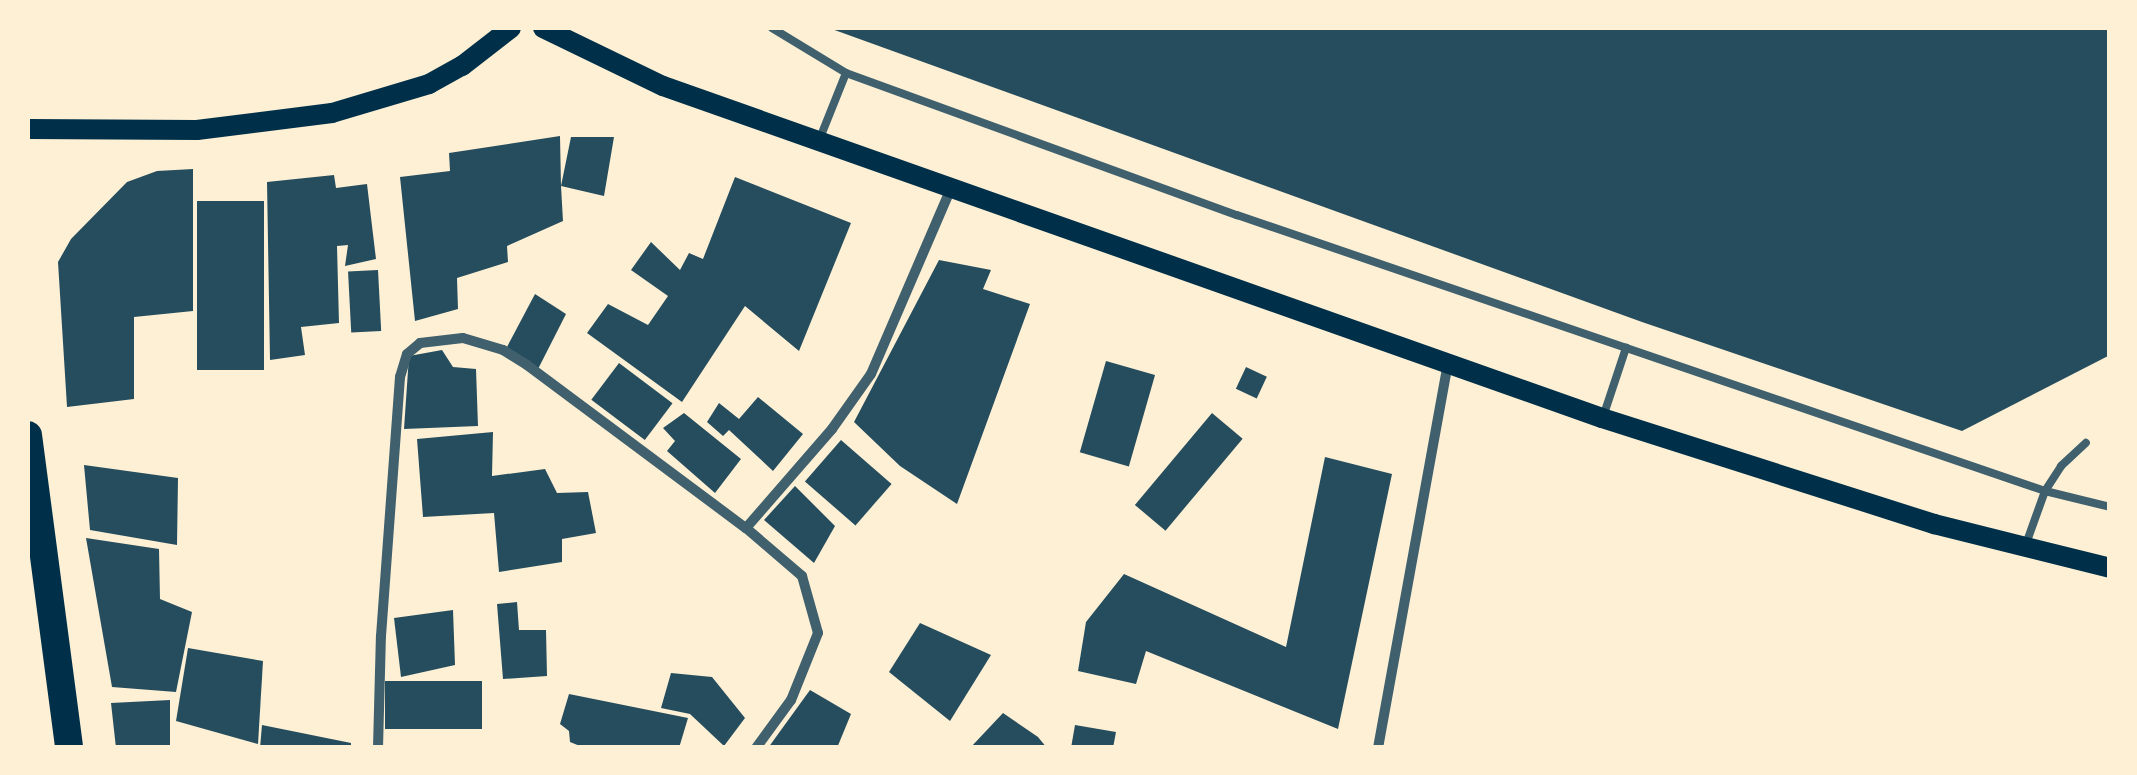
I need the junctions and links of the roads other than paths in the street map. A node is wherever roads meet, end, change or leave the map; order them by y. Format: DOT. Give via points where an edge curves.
graph roads {
  1 [pos="511,28"];
  2 [pos="543,28"];
  3 [pos="772,28"];
  4 [pos="846,73"];
  5 [pos="28,129"];
  6 [pos="820,139"];
  7 [pos="951,188"];
  8 [pos="1626,348"];
  9 [pos="1448,364"];
  10 [pos="1602,418"];
  11 [pos="28,435"];
  12 [pos="2086,443"];
  13 [pos="2045,492"];
  14 [pos="2110,507"];
  15 [pos="746,528"];
  16 [pos="2024,549"];
  17 [pos="2110,568"];
  18 [pos="70,748"];
  19 [pos="378,748"];
  20 [pos="756,748"];
  21 [pos="1378,748"];
  1 -- 5 [label="main road" via="429,84 332,113 197,130"];
  2 -- 6 [label="main road" via="663,86"];
  3 -- 4 [label="lane"];
  4 -- 6 [label="lane"];
  4 -- 8 [label="lane"];
  6 -- 7 [label="main road"];
  7 -- 9 [label="main road"];
  7 -- 15 [label="street" via="871,374"];
  8 -- 10 [label="lane"];
  8 -- 13 [label="lane"];
  9 -- 10 [label="main road"];
  9 -- 21 [label="street"];
  10 -- 16 [label="main road"];
  11 -- 18 [label="highway"];
  12 -- 13 [label="lane"];
  13 -- 14 [label="lane"];
  13 -- 16 [label="lane"];
  15 -- 19 [label="street" via="503,350 463,338 420,343 408,354 396,396"];
  15 -- 20 [label="street" via="802,576 818,632 791,700"];
  16 -- 17 [label="main road"];
}
